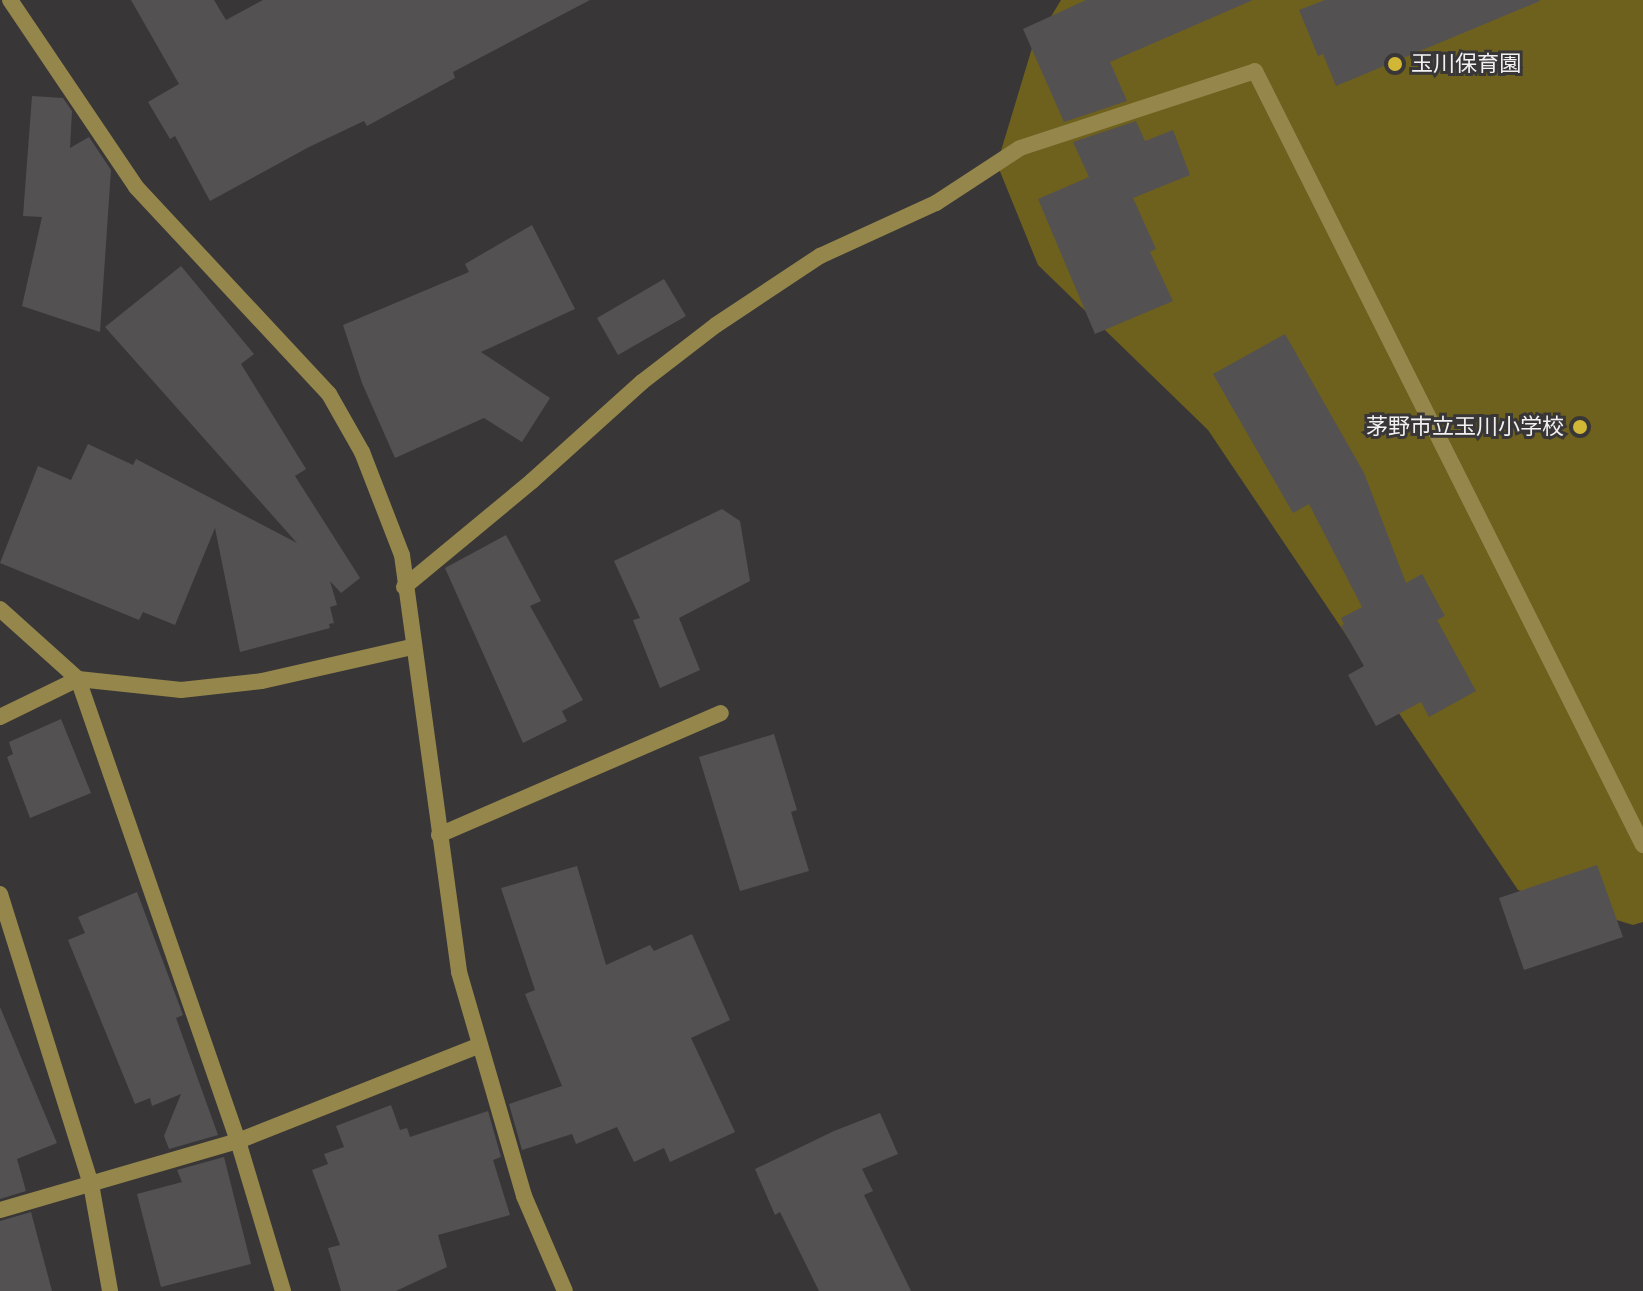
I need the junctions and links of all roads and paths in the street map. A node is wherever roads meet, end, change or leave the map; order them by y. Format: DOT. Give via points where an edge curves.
graph roads {
  1 [pos="10,0"];
  2 [pos="404,587"];
  3 [pos="0,609"];
  4 [pos="412,647"];
  5 [pos="78,679"];
  6 [pos="721,713"];
  7 [pos="0,717"];
  8 [pos="439,835"];
  9 [pos="1643,845"];
  10 [pos="0,894"];
  11 [pos="480,1045"];
  12 [pos="238,1141"];
  13 [pos="91,1184"];
  14 [pos="0,1210"];
  15 [pos="110,1291"];
  16 [pos="283,1291"];
  17 [pos="565,1291"];
  1 -- 2 [label="street" via="136,187 329,394 362,452 402,555"];
  2 -- 4 [label="street"];
  2 -- 9 [label="street" via="642,382 820,256 936,203 1020,148 1255,71"];
  3 -- 5 [label="street"];
  4 -- 5 [label="street" via="262,681 181,690"];
  4 -- 8 [label="street"];
  5 -- 7 [label="street"];
  5 -- 12 [label="street"];
  6 -- 8 [label="street"];
  8 -- 11 [label="street" via="459,972"];
  10 -- 13 [label="street"];
  11 -- 12 [label="street"];
  11 -- 17 [label="street" via="524,1196"];
  12 -- 13 [label="street"];
  12 -- 16 [label="street"];
  13 -- 14 [label="street"];
  13 -- 15 [label="street"];
}
